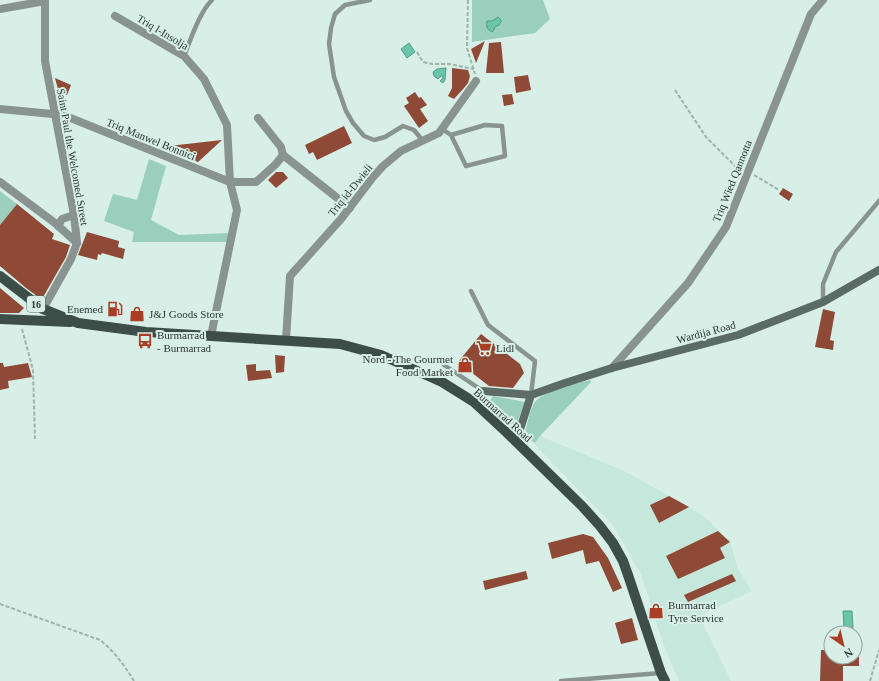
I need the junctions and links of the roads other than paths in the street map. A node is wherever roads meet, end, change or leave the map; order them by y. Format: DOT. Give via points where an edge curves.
graph roads {
  1 [pos="45,0"];
  2 [pos="212,0"];
  3 [pos="370,0"];
  4 [pos="823,0"];
  5 [pos="0,9"];
  6 [pos="115,16"];
  7 [pos="184,56"];
  8 [pos="476,81"];
  9 [pos="0,109"];
  10 [pos="54,115"];
  11 [pos="258,118"];
  12 [pos="442,129"];
  13 [pos="451,135"];
  14 [pos="423,141"];
  15 [pos="284,155"];
  16 [pos="0,182"];
  17 [pos="230,182"];
  18 [pos="879,201"];
  19 [pos="350,208"];
  20 [pos="74,215"];
  21 [pos="58,226"];
  22 [pos="77,243"];
  23 [pos="879,270"];
  24 [pos="0,276"];
  25 [pos="471,291"];
  26 [pos="823,302"];
  27 [pos="43,310"];
  28 [pos="0,320"];
  29 [pos="78,323"];
  30 [pos="211,336"];
  31 [pos="286,340"];
  32 [pos="444,365"];
  33 [pos="612,368"];
  34 [pos="483,391"];
  35 [pos="531,395"];
  36 [pos="474,402"];
  37 [pos="516,442"];
  38 [pos="663,677"];
  39 [pos="562,681"];
  1 -- 5 [label="street"];
  1 -- 10 [label="street, Saint Paul the Welcomed Street" via="44,62"];
  2 -- 7 [label="lane" via="207,5"];
  3 -- 14 [label="lane" via="345,6 335,14 331,28 329,44 334,77 346,111 364,136 374,140 385,137 403,126 414,130"];
  4 -- 33 [label="street, Triq Wied Qannotta" via="811,14 726,227 688,283"];
  6 -- 7 [label="street, Triq l-Insolja"];
  7 -- 17 [label="street, Triq l-Insolja" via="204,79 227,125"];
  8 -- 12 [label="street, Triq id-Dwieli"];
  9 -- 10 [label="street, Triq Manwel Bonnici"];
  10 -- 17 [label="street, Triq Manwel Bonnici" via="63,116"];
  10 -- 20 [label="street, Saint Paul the Welcomed Street"];
  11 -- 15 [label="street" via="281,147"];
  12 -- 13 [label="lane"];
  12 -- 14 [label="street, Triq id-Dwieli"];
  13 -- 13 [label="lane" via="466,166 505,156 502,126 485,125"];
  14 -- 19 [label="street, Triq id-Dwieli" via="398,153 383,166"];
  15 -- 17 [label="street, Triq Manwel Bonnici" via="256,182"];
  15 -- 19 [label="street"];
  16 -- 21 [label="street"];
  17 -- 30 [label="street, Triq l-Insolja" via="237,210"];
  18 -- 26 [label="lane" via="836,252 823,284"];
  19 -- 31 [label="street, Triq id-Dwieli" via="290,276"];
  20 -- 21 [label="street" via="62,219"];
  20 -- 22 [label="street, Saint Paul the Welcomed Street"];
  21 -- 22 [label="street"];
  22 -- 27 [label="street, Saint Paul the Welcomed Street"];
  23 -- 26 [label="street, Wardija Road"];
  24 -- 27 [label="main road, Burmarrad Road / 16"];
  25 -- 35 [label="lane" via="488,325 534,361"];
  26 -- 33 [label="street, Wardija Road" via="738,335"];
  27 -- 29 [label="main road, Burmarrad Road / 16"];
  28 -- 29 [label="main road, 16"];
  29 -- 30 [label="main road, Burmarrad Road / 16" via="146,332"];
  30 -- 31 [label="main road, Burmarrad Road / 16"];
  31 -- 36 [label="main road, Burmarrad Road / 16" via="340,344 381,355 442,382"];
  32 -- 34 [label="lane"];
  33 -- 35 [label="street, Wardija Road"];
  34 -- 35 [label="street, Wardija Road"];
  34 -- 36 [label="street"];
  35 -- 37 [label="street"];
  36 -- 37 [label="main road, Burmarrad Road / 16"];
  37 -- 38 [label="main road, Burmarrad Road / 16" via="582,506 613,543 628,575"];
  38 -- 39 [label="lane"];
}
